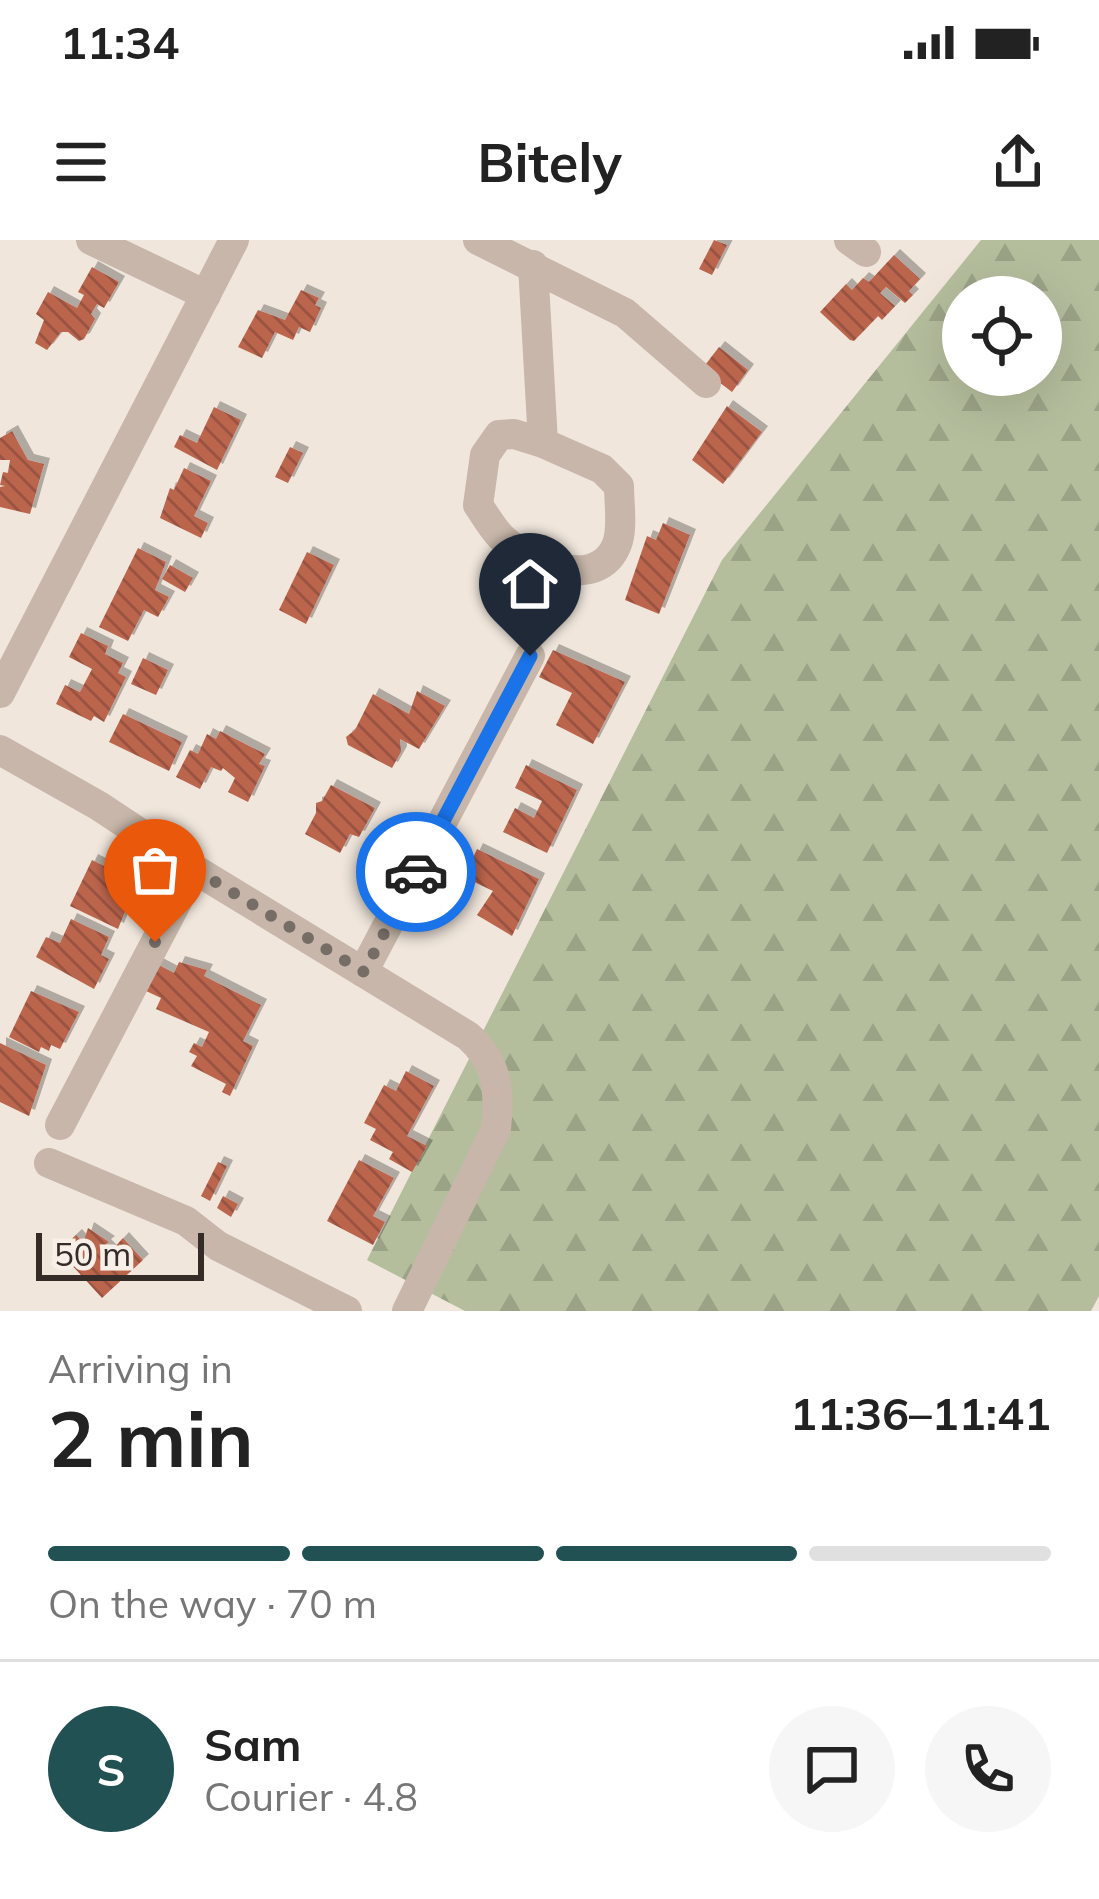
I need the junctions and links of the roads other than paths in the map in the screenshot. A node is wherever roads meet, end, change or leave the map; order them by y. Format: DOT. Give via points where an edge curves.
graph roads {
  1 [pos="91,240"];
  2 [pos="234,240"];
  3 [pos="478,240"];
  4 [pos="532,266"];
  5 [pos="206,295"];
  6 [pos="706,383"];
  7 [pos="543,442"];
  8 [pos="530,656"];
  9 [pos="0,692"];
  10 [pos="0,749"];
  11 [pos="194,869"];
  12 [pos="364,972"];
  13 [pos="60,1125"];
  14 [pos="49,1162"];
  15 [pos="347,1311"];
  16 [pos="407,1311"];
  1 -- 5 [label="street"];
  2 -- 5 [label="street"];
  3 -- 4 [label="street"];
  4 -- 6 [label="street" via="625,313"];
  4 -- 7 [label="street"];
  5 -- 9 [label="street"];
  7 -- 7 [label="street" via="499,435 485,455 478,505 519,550 582,572 618,543 619,486 602,469"];
  8 -- 12 [label="street"];
  10 -- 11 [label="street"];
  11 -- 12 [label="street"];
  11 -- 13 [label="street"];
  12 -- 16 [label="street" via="488,1053 499,1102 496,1130"];
  14 -- 15 [label="street" via="186,1220 218,1246"];
}
